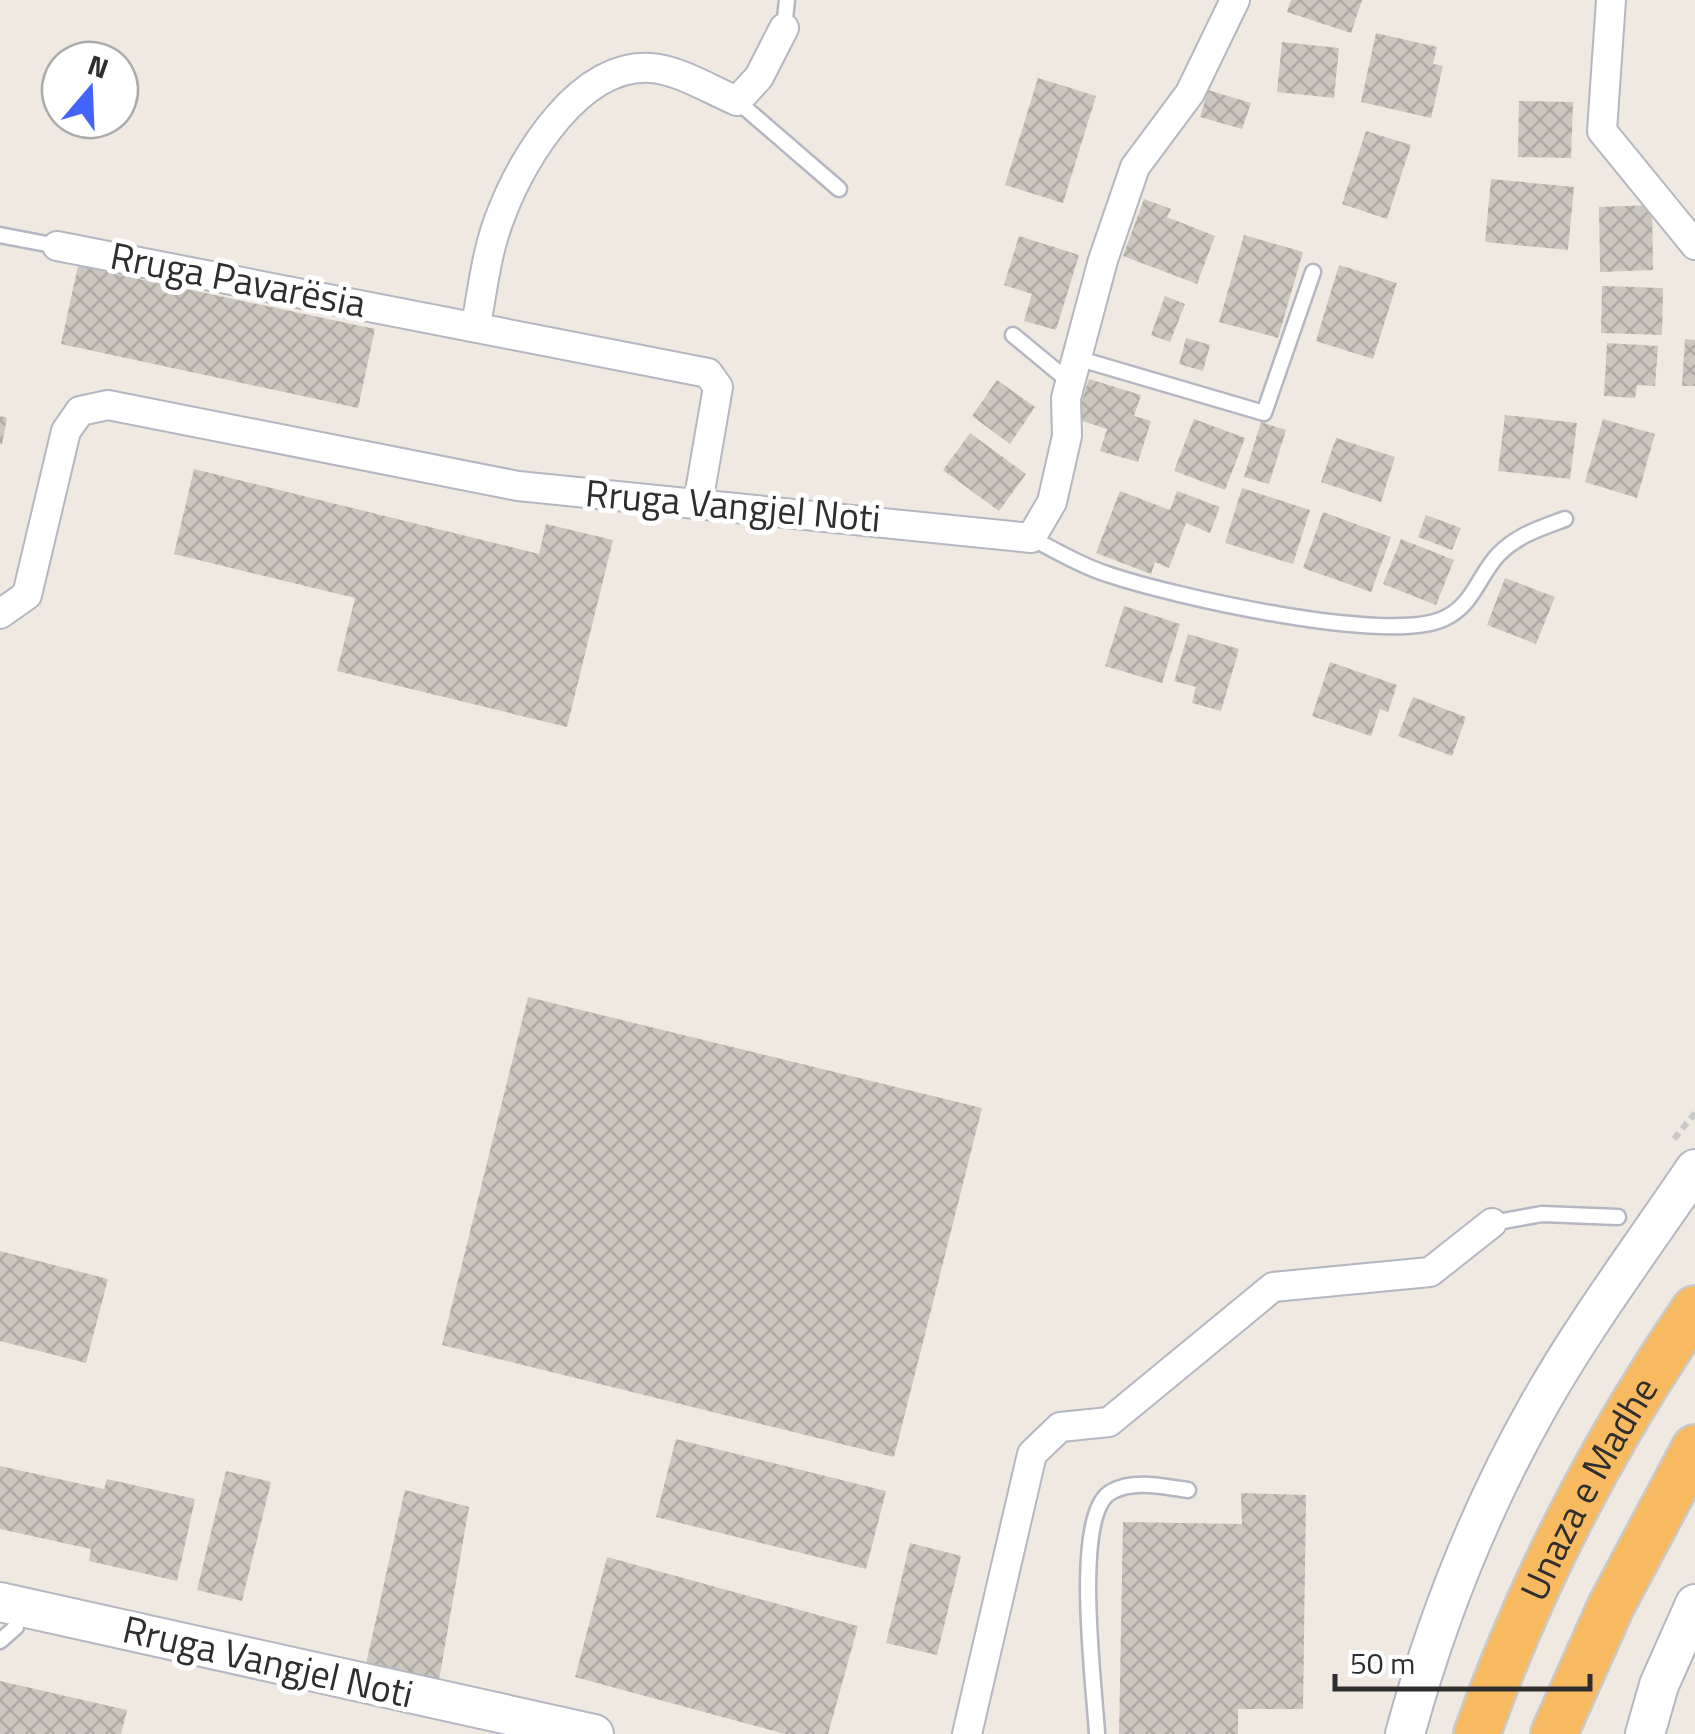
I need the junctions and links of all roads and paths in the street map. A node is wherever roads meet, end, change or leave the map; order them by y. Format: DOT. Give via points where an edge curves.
graph roads {
  1 [pos="1235,0"];
  2 [pos="1612,0"];
  3 [pos="786,14"];
  4 [pos="736,100"];
  5 [pos="839,189"];
  6 [pos="0,236"];
  7 [pos="56,246"];
  8 [pos="1695,246"];
  9 [pos="1313,272"];
  10 [pos="476,325"];
  11 [pos="1012,335"];
  12 [pos="1076,371"];
  13 [pos="698,504"];
  14 [pos="1565,519"];
  15 [pos="1031,538"];
  16 [pos="0,614"];
  17 [pos="1695,1168"];
  18 [pos="1618,1217"];
  19 [pos="1492,1223"];
  20 [pos="1695,1309"];
  21 [pos="1695,1448"];
  22 [pos="1188,1490"];
  23 [pos="9,1604"];
  24 [pos="1695,1604"];
  25 [pos="0,1640"];
  26 [pos="594,1734"];
  27 [pos="967,1734"];
  28 [pos="1097,1734"];
  29 [pos="1405,1734"];
  30 [pos="1478,1734"];
  31 [pos="1554,1734"];
  32 [pos="1645,1734"];
  1 -- 12 [label="street" via="1190,93 1135,167"];
  2 -- 8 [label="street" via="1602,131"];
  3 -- 4 [label="street" via="760,78"];
  4 -- 5 [label="lane"];
  4 -- 10 [label="street" via="653,68 624,70 590,87 541,143 502,212"];
  6 -- 7 [label="lane, Rruga Pavarësia"];
  7 -- 10 [label="street, Rruga Pavarësia"];
  9 -- 12 [label="lane" via="1264,413"];
  10 -- 13 [label="street, Rruga Pavarësia" via="708,373 718,387"];
  11 -- 12 [label="lane"];
  12 -- 15 [label="street" via="1052,502"];
  13 -- 15 [label="street, Rruga Vangjel Noti"];
  13 -- 16 [label="street, Rruga Vangjel Noti" via="518,486 108,405 80,411 66,430 27,595"];
  14 -- 15 [label="lane, Rruga Vangjel Noti" via="1520,536 1496,556 1466,603 1444,620 1406,627 1173,594 1102,573"];
  17 -- 29 [label="main road" via="1564,1362 1518,1444 1463,1567"];
  18 -- 19 [label="lane" via="1542,1214"];
  19 -- 27 [label="street" via="1430,1272 1273,1287 1110,1422 1060,1428 1032,1454"];
  20 -- 30 [label="highway, Unaza e Madhe" via="1568,1520"];
  21 -- 31 [label="highway, Unaza e Madhe" via="1610,1606"];
  22 -- 28 [label="lane" via="1127,1486 1107,1493 1095,1514 1088,1560"];
  23 -- 25 [label="lane" via="16,1627"];
  23 -- 26 [label="main road, Rruga Vangjel Noti"];
  24 -- 32 [label="main road"];
}
